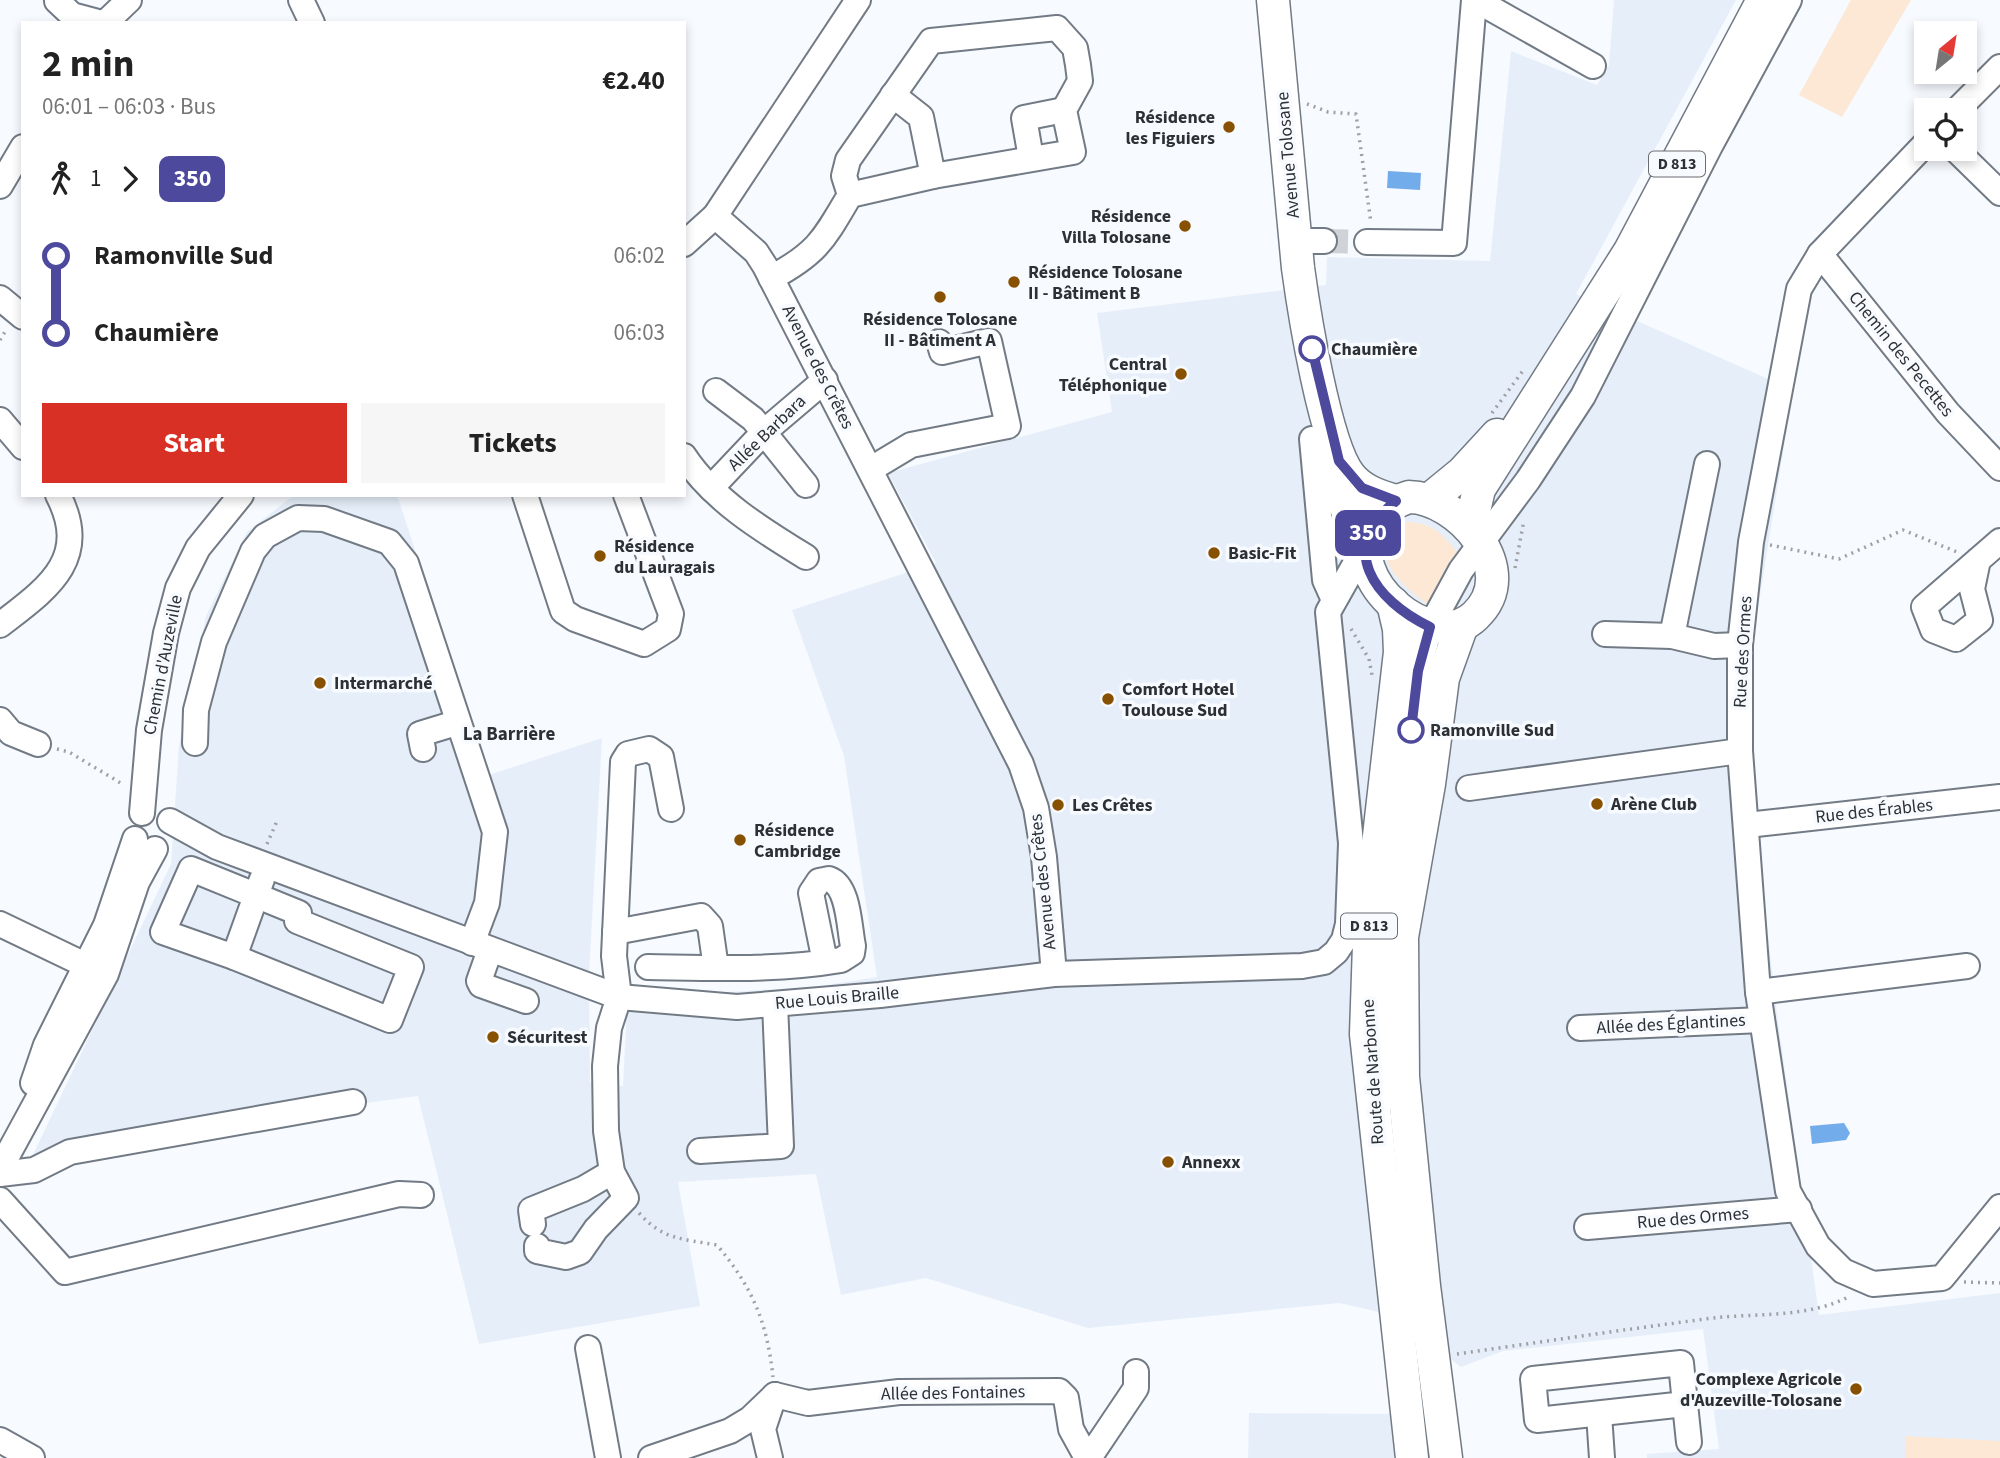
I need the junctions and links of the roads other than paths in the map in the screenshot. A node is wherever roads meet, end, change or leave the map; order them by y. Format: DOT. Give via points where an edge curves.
graph roads {
  1 [pos="129,0"];
  2 [pos="301,0"];
  3 [pos="858,0"];
  4 [pos="1273,0"];
  5 [pos="1475,0"];
  6 [pos="1763,0"];
  7 [pos="1789,0"];
  8 [pos="57,8"];
  9 [pos="95,21"];
  10 [pos="105,21"];
  11 [pos="311,21"];
  12 [pos="1593,66"];
  13 [pos="2000,67"];
  14 [pos="893,96"];
  15 [pos="1970,98"];
  16 [pos="1064,110"];
  17 [pos="21,150"];
  18 [pos="1914,156"];
  19 [pos="1031,158"];
  20 [pos="1967,161"];
  21 [pos="933,176"];
  22 [pos="2,178"];
  23 [pos="2000,193"];
  24 [pos="850,195"];
  25 [pos="720,221"];
  26 [pos="1370,242"];
  27 [pos="686,243"];
  28 [pos="686,253"];
  29 [pos="1820,254"];
  30 [pos="771,278"];
  31 [pos="0,299"];
  32 [pos="1304,311"];
  33 [pos="21,315"];
  34 [pos="1585,324"];
  35 [pos="939,342"];
  36 [pos="825,380"];
  37 [pos="716,391"];
  38 [pos="0,420"];
  39 [pos="765,431"];
  40 [pos="1312,439"];
  41 [pos="21,445"];
  42 [pos="1995,455"];
  43 [pos="686,458"];
  44 [pos="1707,464"];
  45 [pos="871,469"];
  46 [pos="806,485"];
  47 [pos="711,488"];
  48 [pos="59,497"];
  49 [pos="239,497"];
  50 [pos="254,497"];
  51 [pos="526,497"];
  52 [pos="627,497"];
  53 [pos="1429,500"];
  54 [pos="1396,501"];
  55 [pos="1478,538"];
  56 [pos="2000,541"];
  57 [pos="1364,544"];
  58 [pos="806,557"];
  59 [pos="1978,560"];
  60 [pos="1387,597"];
  61 [pos="1332,613"];
  62 [pos="0,625"];
  63 [pos="1462,625"];
  64 [pos="1430,627"];
  65 [pos="1605,635"];
  66 [pos="1672,636"];
  67 [pos="1740,645"];
  68 [pos="0,720"];
  69 [pos="456,723"];
  70 [pos="195,743"];
  71 [pos="38,744"];
  72 [pos="423,749"];
  73 [pos="1740,751"];
  74 [pos="1469,789"];
  75 [pos="2000,797"];
  76 [pos="671,809"];
  77 [pos="1747,825"];
  78 [pos="155,830"];
  79 [pos="265,858"];
  80 [pos="258,894"];
  81 [pos="0,924"];
  82 [pos="614,932"];
  83 [pos="481,946"];
  84 [pos="234,957"];
  85 [pos="824,962"];
  86 [pos="1968,966"];
  87 [pos="648,967"];
  88 [pos="716,968"];
  89 [pos="96,970"];
  90 [pos="1054,974"];
  91 [pos="1758,992"];
  92 [pos="619,997"];
  93 [pos="526,1002"];
  94 [pos="775,1004"];
  95 [pos="1762,1020"];
  96 [pos="1580,1028"];
  97 [pos="353,1102"];
  98 [pos="700,1151"];
  99 [pos="0,1171"];
  100 [pos="611,1172"];
  101 [pos="421,1195"];
  102 [pos="0,1200"];
  103 [pos="2000,1207"];
  104 [pos="1799,1209"];
  105 [pos="1587,1227"];
  106 [pos="588,1348"];
  107 [pos="1136,1372"];
  108 [pos="775,1395"];
  109 [pos="1685,1404"];
  110 [pos="1600,1414"];
  111 [pos="0,1440"];
  112 [pos="1689,1442"];
  113 [pos="32,1458"];
  114 [pos="608,1458"];
  115 [pos="651,1458"];
  116 [pos="770,1458"];
  117 [pos="1088,1458"];
  118 [pos="1412,1458"];
  119 [pos="1433,1458"];
  120 [pos="1446,1458"];
  121 [pos="1602,1458"];
  1 -- 10 [label="street"];
  2 -- 11 [label="street"];
  3 -- 25 [label="street" via="743,171"];
  4 -- 32 [label="main road, Avenue Tolosane"];
  5 -- 12 [label="street"];
  5 -- 26 [label="street" via="1454,243"];
  6 -- 34 [label="main road, D 813" via="1630,251"];
  7 -- 55 [label="street" via="1583,396 1528,480"];
  8 -- 9 [label="street"];
  13 -- 15 [label="street"];
  14 -- 16 [label="street" via="930,41 1057,28 1075,48 1080,81"];
  14 -- 21 [label="street" via="921,117"];
  14 -- 24 [label="street" via="848,160 844,176"];
  16 -- 19 [label="street" via="1024,118"];
  16 -- 19 [label="street" via="1073,152"];
  17 -- 22 [label="street"];
  18 -- 29 [label="street, Rue des Ormes"];
  19 -- 21 [label="street"];
  20 -- 23 [label="street"];
  21 -- 24 [label="street"];
  24 -- 30 [label="street" via="818,248"];
  25 -- 27 [label="street"];
  25 -- 28 [label="street" via="710,241"];
  25 -- 30 [label="street, Avenue des Crêtes" via="756,252"];
  29 -- 42 [label="street, Chemin des Pecettes" via="1948,413"];
  29 -- 67 [label="street, Rue des Ormes" via="1799,289 1751,542"];
  30 -- 36 [label="street, Avenue des Crêtes"];
  31 -- 33 [label="street"];
  32 -- 40 [label="main road, Avenue Tolosane"];
  32 -- 54 [label="main road, Avenue Tolosane" via="1339,461 1362,488"];
  34 -- 53 [label="main road, D 813" via="1495,436 1462,473"];
  34 -- 55 [label="main road, D 813" via="1479,489 1474,511"];
  35 -- 45 [label="street" via="942,352 989,341 1008,426 911,445"];
  36 -- 39 [label="street, Allée Barbara"];
  36 -- 45 [label="street, Avenue des Crêtes"];
  37 -- 39 [label="street"];
  38 -- 41 [label="street"];
  39 -- 46 [label="street"];
  39 -- 47 [label="street, Allée Barbara"];
  40 -- 57 [label="main road, Avenue Tolosane" via="1320,468"];
  40 -- 61 [label="street, Avenue Tolosane"];
  43 -- 47 [label="street"];
  44 -- 66 [label="street"];
  45 -- 90 [label="street, Avenue des Crêtes" via="1021,764 1036,808 1044,858"];
  47 -- 58 [label="street" via="760,529"];
  48 -- 62 [label="street" via="69,531 62,568 48,587"];
  49 -- 78 [label="street, Chemin d'Auzeville" via="198,548 178,588 166,633 144,786"];
  50 -- 78 [label="street, Chemin d'Auzeville" via="208,556 184,621 159,761"];
  51 -- 52 [label="street" via="564,611 575,620 644,644 668,629 671,609"];
  53 -- 54 [label="main road" via="1409,497"];
  53 -- 55 [label="main road"];
  54 -- 57 [label="main road" via="1385,509"];
  55 -- 63 [label="main road, D 813" via="1491,559 1495,578 1481,611"];
  55 -- 64 [label="street"];
  56 -- 59 [label="street"];
  57 -- 60 [label="main road, D 813" via="1369,574"];
  57 -- 61 [label="street"];
  60 -- 61 [label="street" via="1356,593"];
  60 -- 64 [label="main road, D 813"];
  60 -- 118 [label="main road, Route de Narbonne / D 813" via="1399,629 1400,652 1370,915 1366,1034"];
  61 -- 90 [label="street, Avenue des Crêtes" via="1351,843 1349,924 1336,952 1324,962 1302,966"];
  63 -- 64 [label="main road"];
  63 -- 120 [label="main road, Route de Narbonne / D 813" via="1443,678 1402,937 1403,1077"];
  64 -- 119 [label="street" via="1418,671 1401,807 1386,938 1384,1010 1388,1080"];
  65 -- 66 [label="street"];
  66 -- 67 [label="street" via="1714,646"];
  67 -- 73 [label="street, Rue des Ormes"];
  68 -- 71 [label="street" via="10,733"];
  69 -- 70 [label="street" via="406,564 389,542 310,517 278,526 253,551 207,666 196,710"];
  69 -- 72 [label="street" via="420,734"];
  69 -- 83 [label="street" via="495,832"];
  73 -- 74 [label="street"];
  73 -- 77 [label="street, Rue des Ormes"];
  75 -- 77 [label="street, Rue des Érables"];
  76 -- 82 [label="street" via="661,757 649,749 628,754 623,762"];
  77 -- 91 [label="street, Rue des Ormes"];
  78 -- 79 [label="street, Rue Louis Braille"];
  78 -- 89 [label="street" via="106,925"];
  79 -- 80 [label="street"];
  79 -- 83 [label="street, Rue Louis Braille"];
  80 -- 84 [label="street"];
  80 -- 84 [label="street" via="191,869 163,932"];
  80 -- 84 [label="street" via="299,912 297,921 411,967 390,1020"];
  81 -- 89 [label="street"];
  82 -- 88 [label="street" via="701,916 710,928"];
  82 -- 92 [label="street"];
  83 -- 92 [label="street, Rue Louis Braille"];
  83 -- 93 [label="street" via="481,985"];
  85 -- 88 [label="street"];
  86 -- 91 [label="street"];
  87 -- 88 [label="street"];
  89 -- 99 [label="street" via="46,1045 23,1122"];
  90 -- 94 [label="street, Rue Louis Braille"];
  91 -- 95 [label="street, Rue des Ormes"];
  92 -- 94 [label="street, Rue Louis Braille" via="737,1007"];
  92 -- 100 [label="street" via="609,1027 605,1066"];
  94 -- 98 [label="street" via="781,1146"];
  95 -- 96 [label="street, Allée des Églantines"];
  95 -- 104 [label="street, Rue des Ormes" via="1788,1191"];
  97 -- 99 [label="street" via="70,1152 34,1170"];
  100 -- 100 [label="street" via="531,1210 537,1251 566,1258 580,1252 626,1198"];
  101 -- 102 [label="street" via="399,1194 65,1272"];
  103 -- 104 [label="street, Rue des Ormes" via="1942,1278 1873,1284 1843,1271 1818,1246"];
  104 -- 105 [label="street, Rue des Ormes"];
  106 -- 114 [label="street"];
  107 -- 117 [label="street" via="1136,1388"];
  108 -- 115 [label="street" via="730,1431"];
  108 -- 116 [label="street" via="763,1429"];
  108 -- 117 [label="street, Allée des Fontaines" via="808,1403 899,1392 1059,1391 1066,1398 1072,1429"];
  109 -- 110 [label="street"];
  109 -- 110 [label="street" via="1679,1352 1532,1369 1537,1420"];
  109 -- 112 [label="street"];
  110 -- 121 [label="street"];
  111 -- 113 [label="street"];
}
